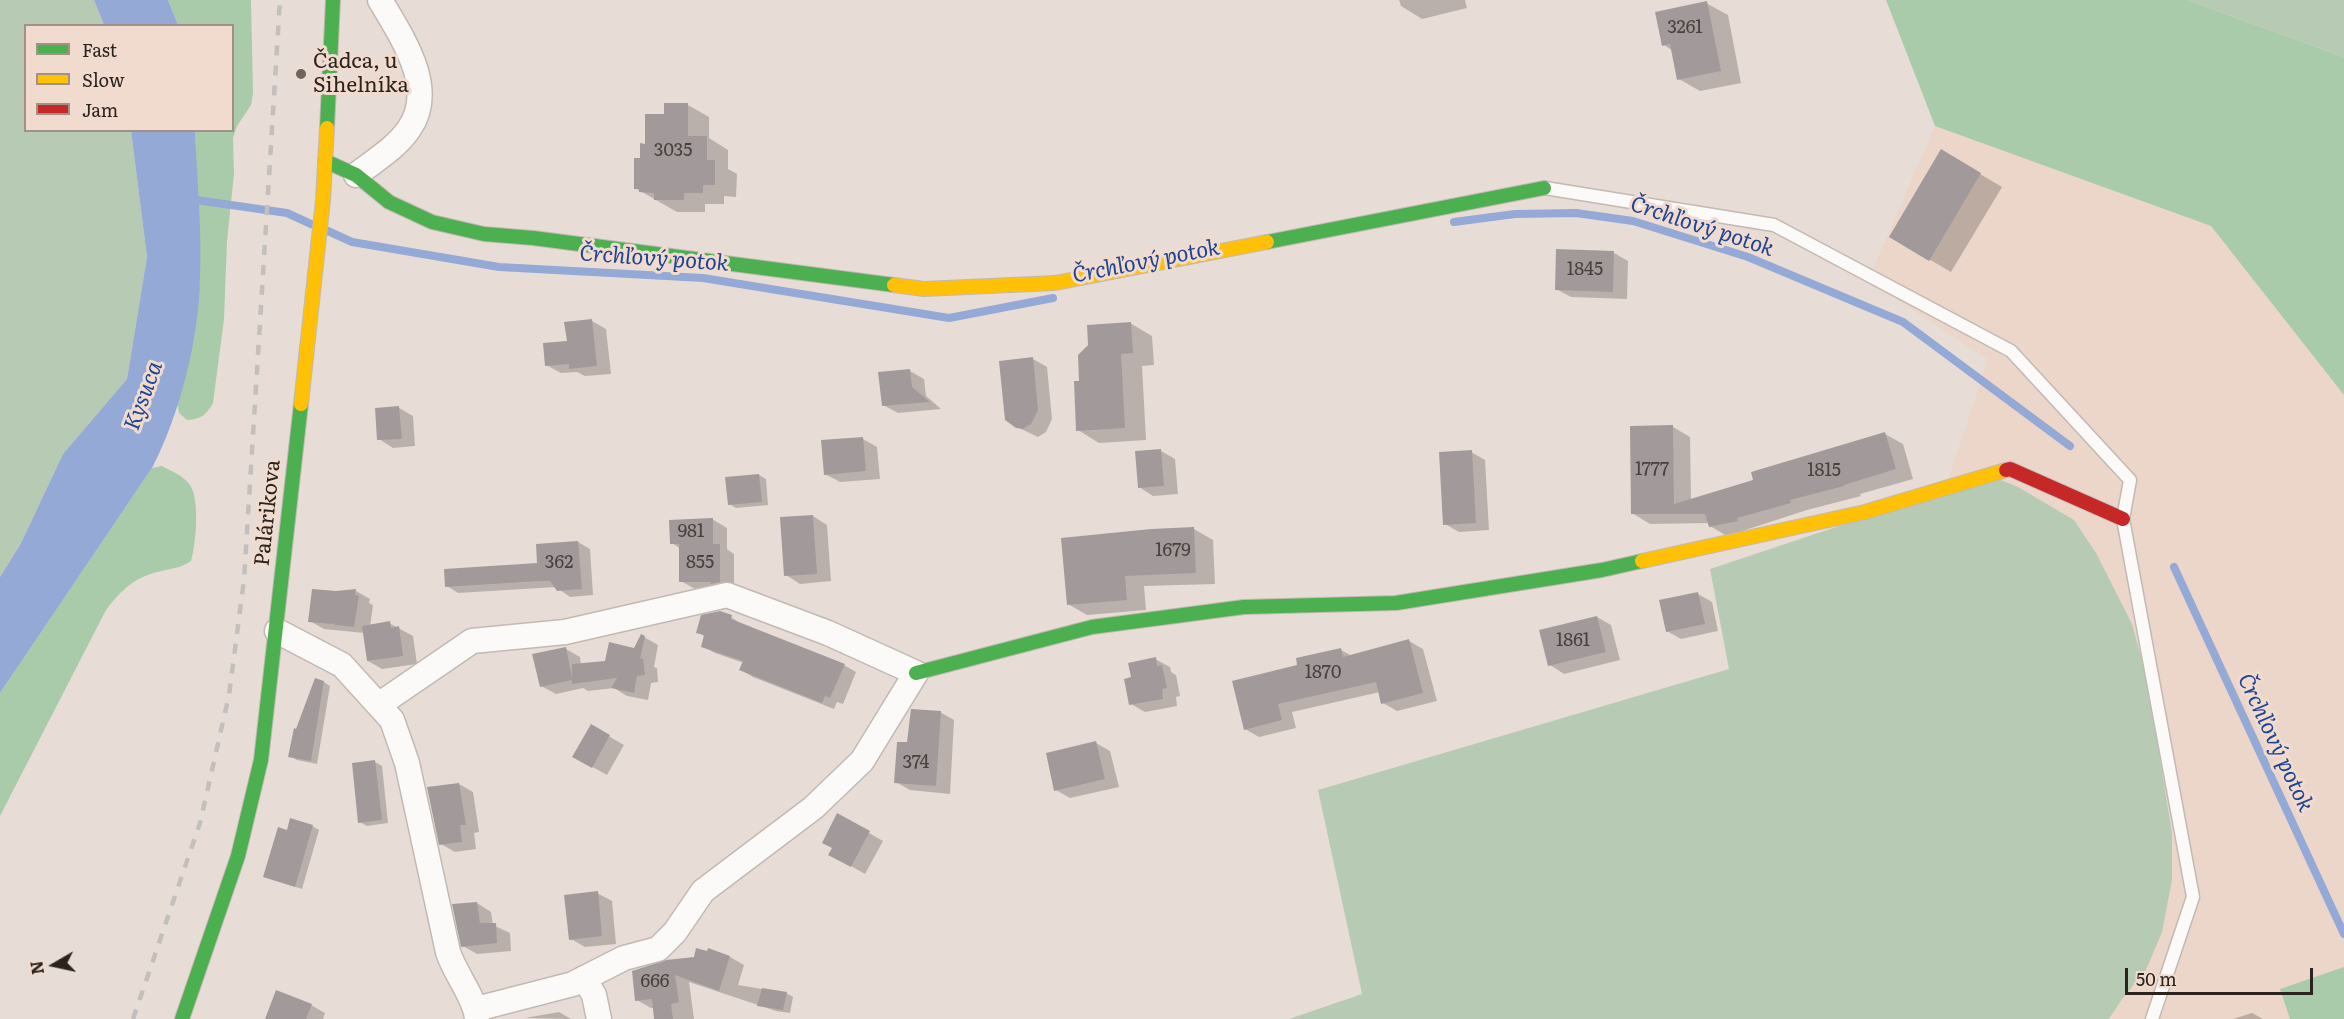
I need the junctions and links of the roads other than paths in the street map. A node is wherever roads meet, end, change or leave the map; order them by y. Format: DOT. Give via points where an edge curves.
graph roads {
  1 [pos="333,0"];
  2 [pos="380,0"];
  3 [pos="325,161"];
  4 [pos="356,175"];
  5 [pos="1544,188"];
  6 [pos="2123,519"];
  7 [pos="277,631"];
  8 [pos="916,673"];
  9 [pos="380,704"];
  10 [pos="584,978"];
  11 [pos="477,1014"];
  12 [pos="182,1019"];
  13 [pos="599,1019"];
  14 [pos="2152,1019"];
  1 -- 3 [label="street, Palárikova"];
  2 -- 4 [label="street" via="413,61 419,105 408,130"];
  3 -- 4 [label="street"];
  3 -- 7 [label="street, Palárikova"];
  4 -- 5 [label="street" via="389,202 432,222 484,234 924,289 1055,283"];
  5 -- 6 [label="lane" via="1774,225 2011,351 2130,480"];
  6 -- 8 [label="street" via="2010,469 1865,512 1602,570 1396,603 1244,607 1092,627"];
  6 -- 14 [label="lane" via="2193,897"];
  7 -- 9 [label="street" via="342,665"];
  7 -- 12 [label="street, Palárikova" via="261,760 249,818"];
  8 -- 9 [label="street" via="828,633 728,595 565,632 472,641"];
  8 -- 10 [label="street" via="862,761 813,808 703,891 675,932 658,949 624,958"];
  9 -- 11 [label="street" via="392,720 407,762 448,952"];
  10 -- 11 [label="street"];
  10 -- 13 [label="street" via="594,995"];
}
